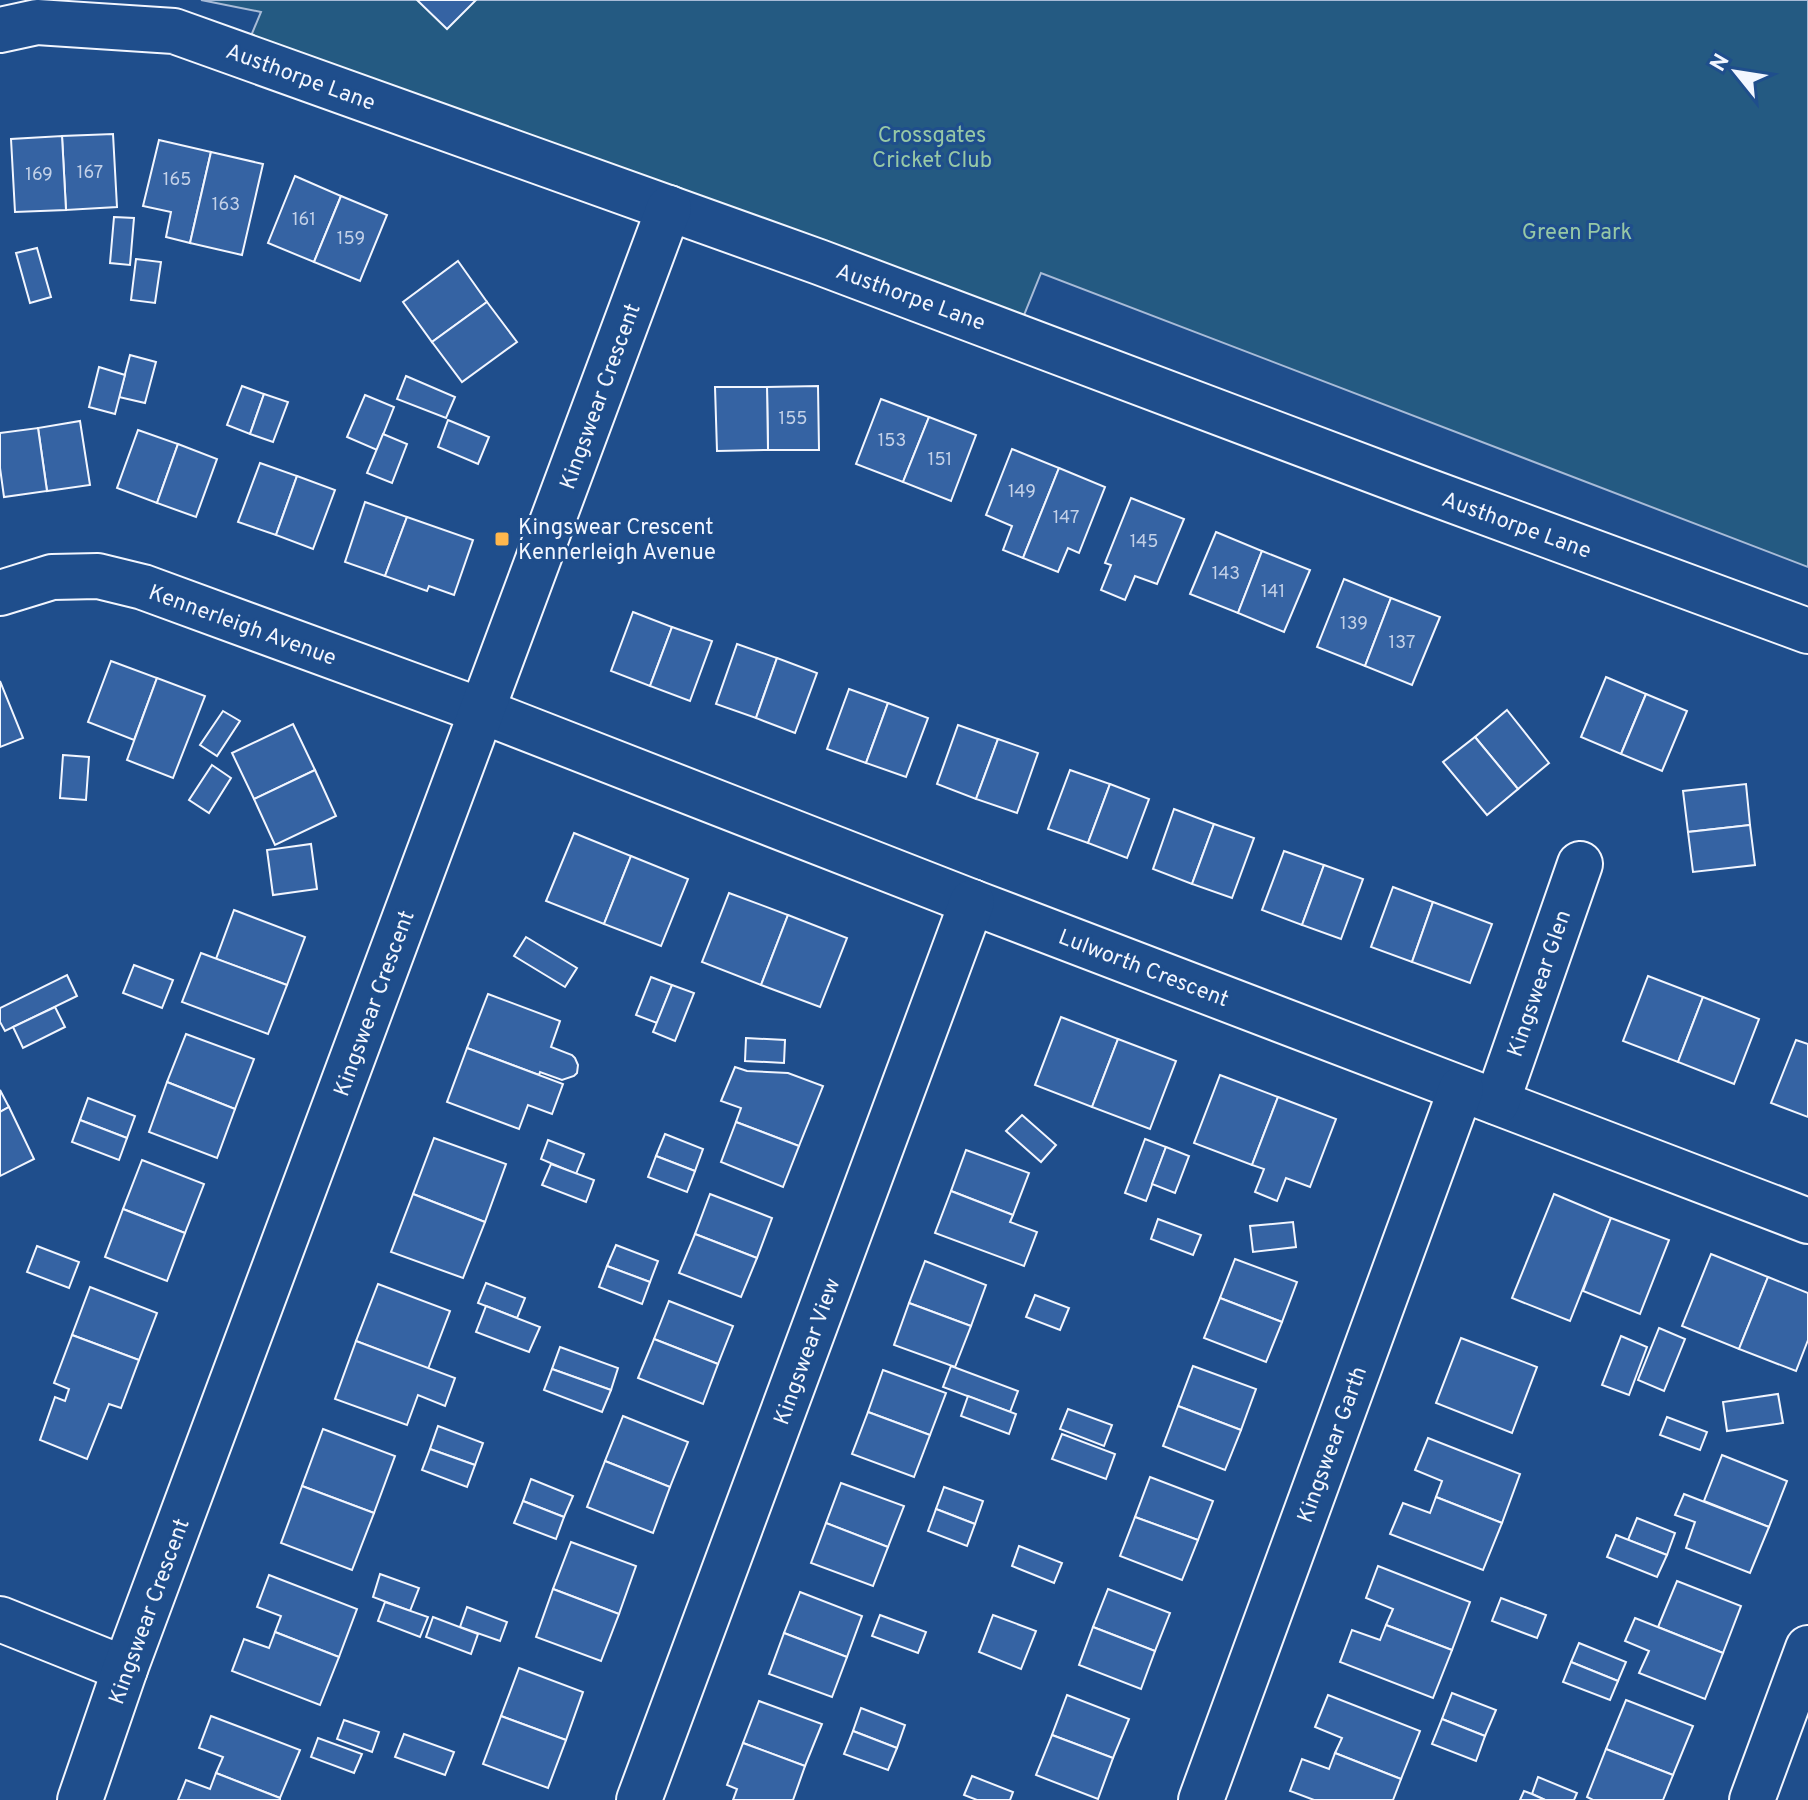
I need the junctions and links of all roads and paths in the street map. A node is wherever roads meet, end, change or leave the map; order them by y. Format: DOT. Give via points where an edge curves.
graph roads {
  1 [pos="0,30"];
  2 [pos="669,208"];
  3 [pos="0,593"];
  4 [pos="1808,631"];
  5 [pos="482,711"];
  6 [pos="1580,864"];
  7 [pos="972,902"];
  8 [pos="1479,1095"];
  9 [pos="1808,1221"];
  10 [pos="0,1619"];
  11 [pos="1808,1648"];
  12 [pos="125,1669"];
  13 [pos="80,1800"];
  14 [pos="639,1800"];
  15 [pos="1201,1800"];
  16 [pos="1752,1800"];
  1 -- 2 [label="street, Austhorpe Lane" via="37,22 174,31"];
  2 -- 4 [label="street, Austhorpe Lane"];
  2 -- 5 [label="street, Kingswear Crescent"];
  3 -- 5 [label="street, Kennerleigh Avenue" via="52,577 98,576 143,587"];
  5 -- 7 [label="street, Lulworth Crescent"];
  5 -- 12 [label="street, Kingswear Crescent"];
  6 -- 8 [label="street, Kingswear Glen"];
  7 -- 8 [label="street, Lulworth Crescent"];
  7 -- 14 [label="street, Kingswear View"];
  8 -- 9 [label="street, Lulworth Crescent"];
  8 -- 15 [label="street, Kingswear Garth"];
  10 -- 12 [label="street"];
  11 -- 16 [label="street"];
  12 -- 13 [label="street, Kingswear Crescent"];
}
